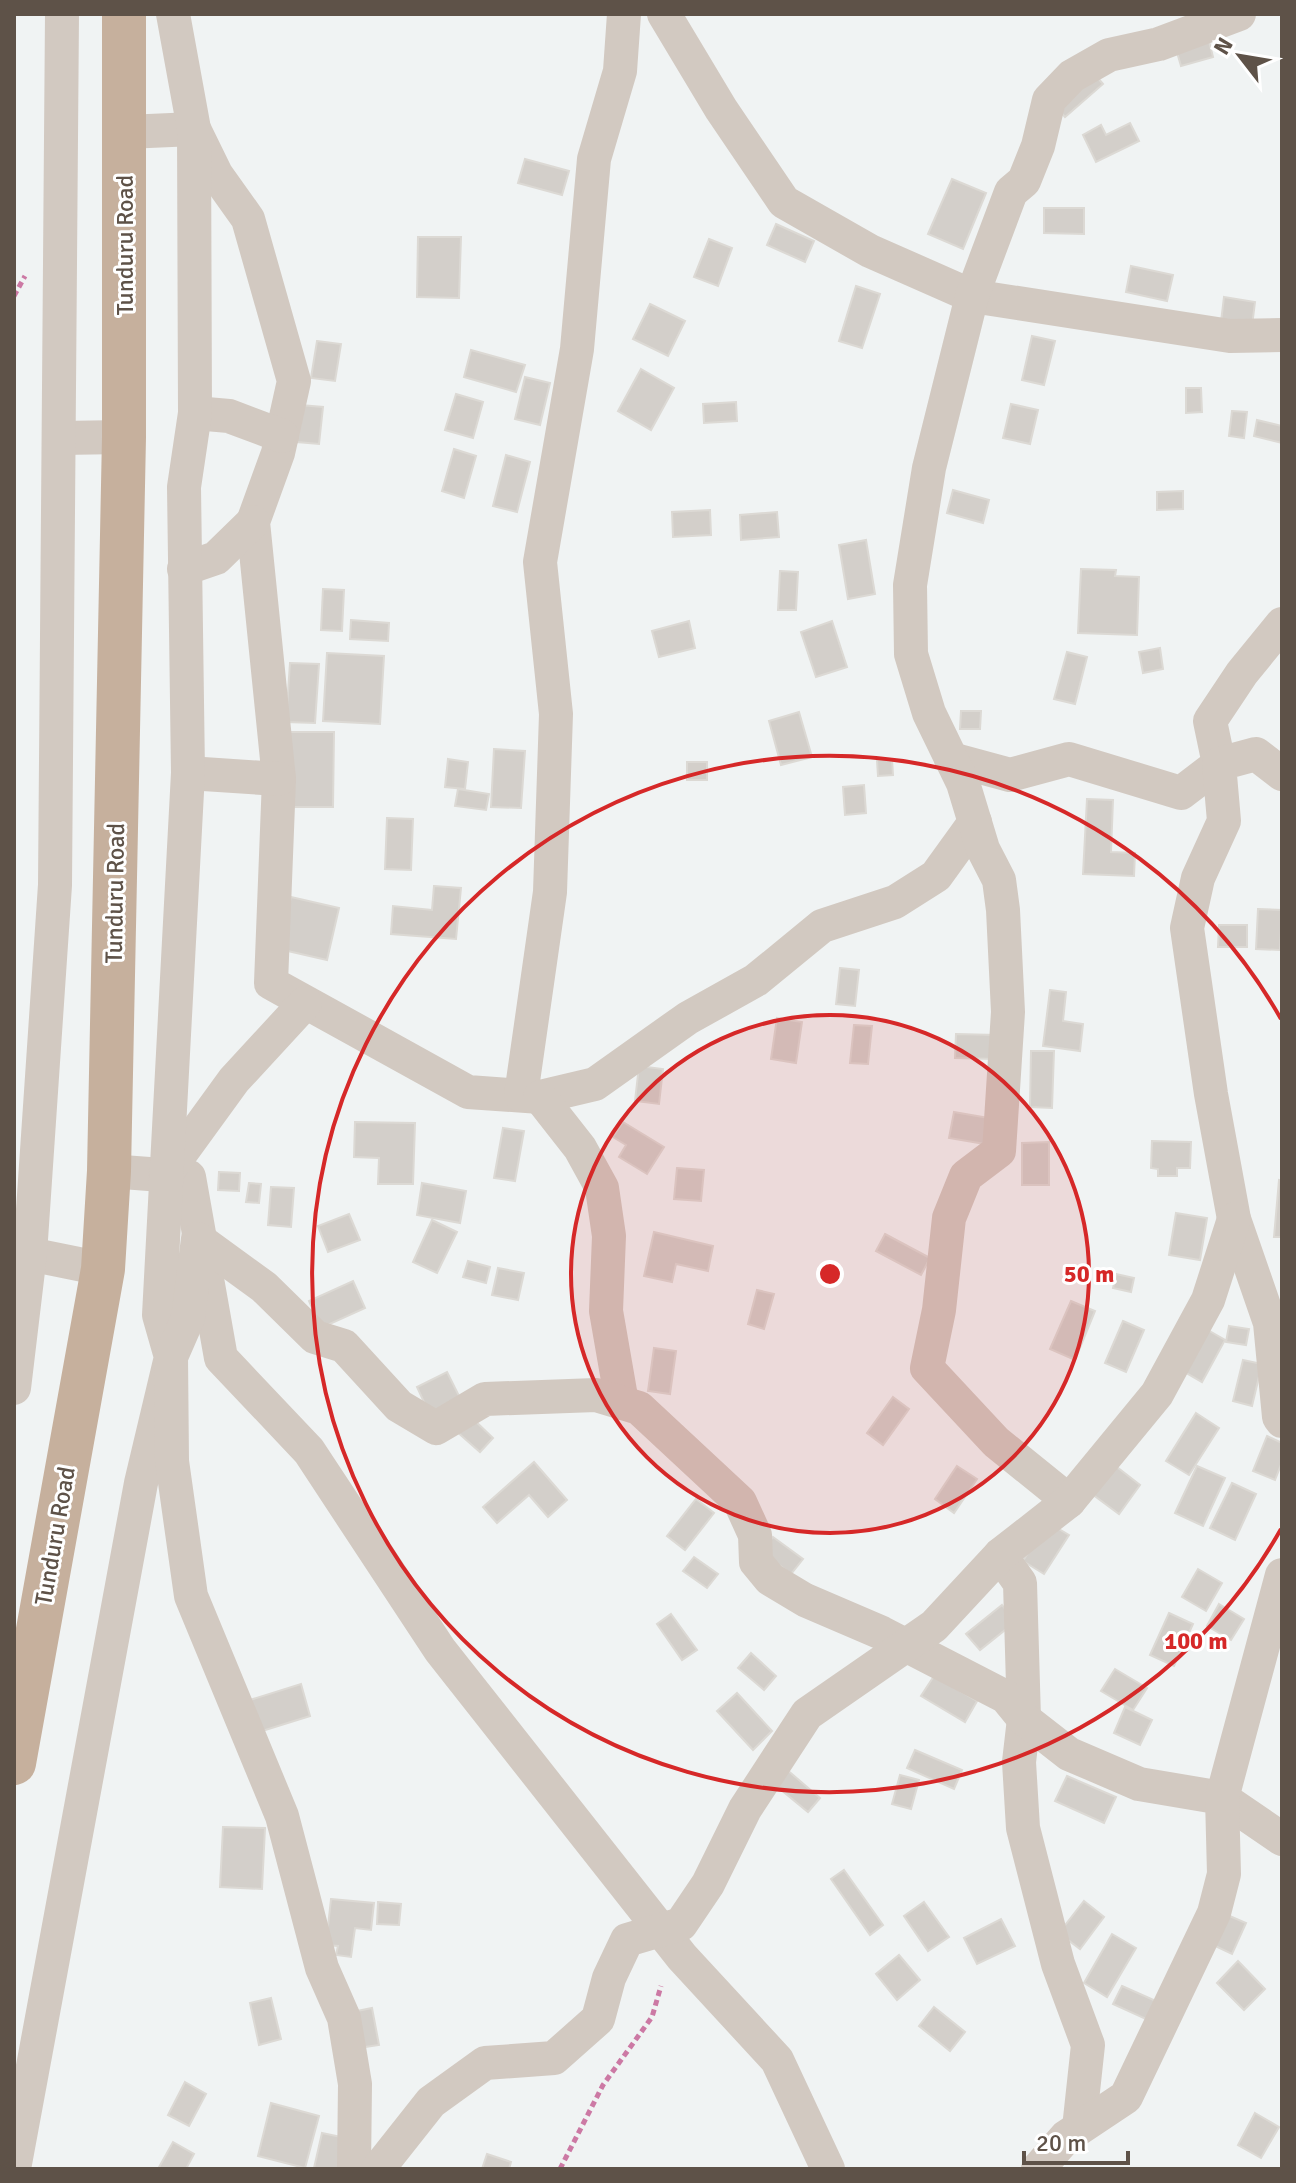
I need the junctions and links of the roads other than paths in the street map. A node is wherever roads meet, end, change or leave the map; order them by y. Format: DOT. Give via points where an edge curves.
graph roads {
  1 [pos="62,14"];
  2 [pos="124,14"];
  3 [pos="173,14"];
  4 [pos="624,14"];
  5 [pos="664,14"];
  6 [pos="1239,14"];
  7 [pos="194,129"];
  8 [pos="126,132"];
  9 [pos="972,296"];
  10 [pos="1282,335"];
  11 [pos="195,413"];
  12 [pos="282,436"];
  13 [pos="124,437"];
  14 [pos="60,438"];
  15 [pos="253,522"];
  16 [pos="184,569"];
  17 [pos="1282,624"];
  18 [pos="951,759"];
  19 [pos="1219,764"];
  20 [pos="188,773"];
  21 [pos="1282,774"];
  22 [pos="279,779"];
  23 [pos="975,822"];
  24 [pos="305,1003"];
  25 [pos="531,1096"];
  26 [pos="109,1171"];
  27 [pos="165,1175"];
  28 [pos="1234,1219"];
  29 [pos="198,1239"];
  30 [pos="22,1252"];
  31 [pos="103,1269"];
  32 [pos="171,1357"];
  33 [pos="14,1388"];
  34 [pos="622,1403"];
  35 [pos="1282,1421"];
  36 [pos="1069,1501"];
  37 [pos="1000,1555"];
  38 [pos="1282,1575"];
  39 [pos="903,1645"];
  40 [pos="1024,1719"];
  41 [pos="14,1763"];
  42 [pos="1222,1798"];
  43 [pos="1282,1839"];
  44 [pos="661,1930"];
  45 [pos="1079,2128"];
  46 [pos="14,2169"];
  47 [pos="354,2169"];
  48 [pos="378,2169"];
  49 [pos="828,2169"];
  50 [pos="1038,2169"];
  1 -- 14 [label="street"];
  2 -- 8 [label="highway, Tunduru Road"];
  3 -- 7 [label="street"];
  4 -- 25 [label="street" via="620,71 594,159 577,349 540,562 556,714 550,892"];
  5 -- 9 [label="street" via="784,202 870,251"];
  6 -- 9 [label="street" via="1159,44 1109,55 1072,76 1049,100 1038,146 1024,181 1011,192"];
  7 -- 8 [label="street"];
  7 -- 11 [label="street"];
  7 -- 12 [label="street" via="216,174 248,219 294,381"];
  8 -- 13 [label="highway, Tunduru Road"];
  9 -- 10 [label="street" via="1230,336"];
  9 -- 18 [label="street" via="929,468 910,585 911,654 929,713"];
  11 -- 12 [label="street" via="229,416"];
  11 -- 16 [label="street" via="184,487"];
  12 -- 15 [label="street"];
  13 -- 14 [label="street"];
  13 -- 26 [label="highway, Tunduru Road"];
  14 -- 30 [label="street" via="55,885"];
  15 -- 16 [label="street" via="216,558"];
  15 -- 22 [label="street"];
  16 -- 20 [label="street"];
  17 -- 19 [label="street" via="1210,721"];
  18 -- 19 [label="street" via="1010,775 1069,759 1181,793"];
  18 -- 23 [label="street"];
  19 -- 21 [label="street" via="1256,754"];
  19 -- 28 [label="street" via="1224,821 1198,878 1187,928"];
  20 -- 22 [label="street"];
  20 -- 27 [label="street"];
  22 -- 24 [label="street" via="271,983"];
  23 -- 25 [label="street" via="936,876 895,902 822,926 756,980 688,1018 595,1084"];
  23 -- 36 [label="street" via="999,880 1003,910 1008,1012 999,1151 966,1176 949,1218 927,1368 996,1442"];
  24 -- 25 [label="street" via="468,1092"];
  24 -- 27 [label="street" via="234,1080"];
  25 -- 34 [label="street" via="580,1148 602,1188 609,1236 606,1311"];
  26 -- 27 [label="street"];
  26 -- 31 [label="highway, Tunduru Road"];
  27 -- 29 [label="street" via="189,1177"];
  27 -- 32 [label="street" via="159,1315"];
  28 -- 35 [label="street" via="1270,1323"];
  28 -- 36 [label="street" via="1208,1300 1157,1394"];
  29 -- 32 [label="street" via="188,1318"];
  29 -- 34 [label="street" via="264,1287 315,1337 344,1346 399,1406 436,1428 485,1399 596,1395"];
  29 -- 44 [label="street" via="221,1358 309,1451 440,1650"];
  30 -- 31 [label="street"];
  30 -- 33 [label="street"];
  31 -- 41 [label="highway, Tunduru Road"];
  32 -- 46 [label="street" via="141,1483"];
  32 -- 47 [label="street" via="172,1461 191,1596 282,1816 322,1968 344,2018 355,2084"];
  34 -- 39 [label="street" via="639,1408 740,1502 755,1535 756,1562 770,1579"];
  36 -- 37 [label="street"];
  37 -- 39 [label="street" via="934,1626"];
  37 -- 40 [label="street" via="1020,1583"];
  38 -- 42 [label="street"];
  39 -- 40 [label="street" via="1006,1697"];
  39 -- 44 [label="street" via="807,1714 745,1809 708,1884 681,1924"];
  40 -- 42 [label="street" via="1069,1754 1139,1784"];
  40 -- 45 [label="street" via="1019,1762 1023,1828 1058,1964 1088,2045"];
  42 -- 43 [label="street"];
  42 -- 45 [label="street" via="1224,1874 1214,1913 1126,2097"];
  44 -- 48 [label="street" via="627,1940 598,2019 554,2058 485,2063 431,2102"];
  44 -- 49 [label="street" via="777,2060"];
  45 -- 50 [label="street"];
}
